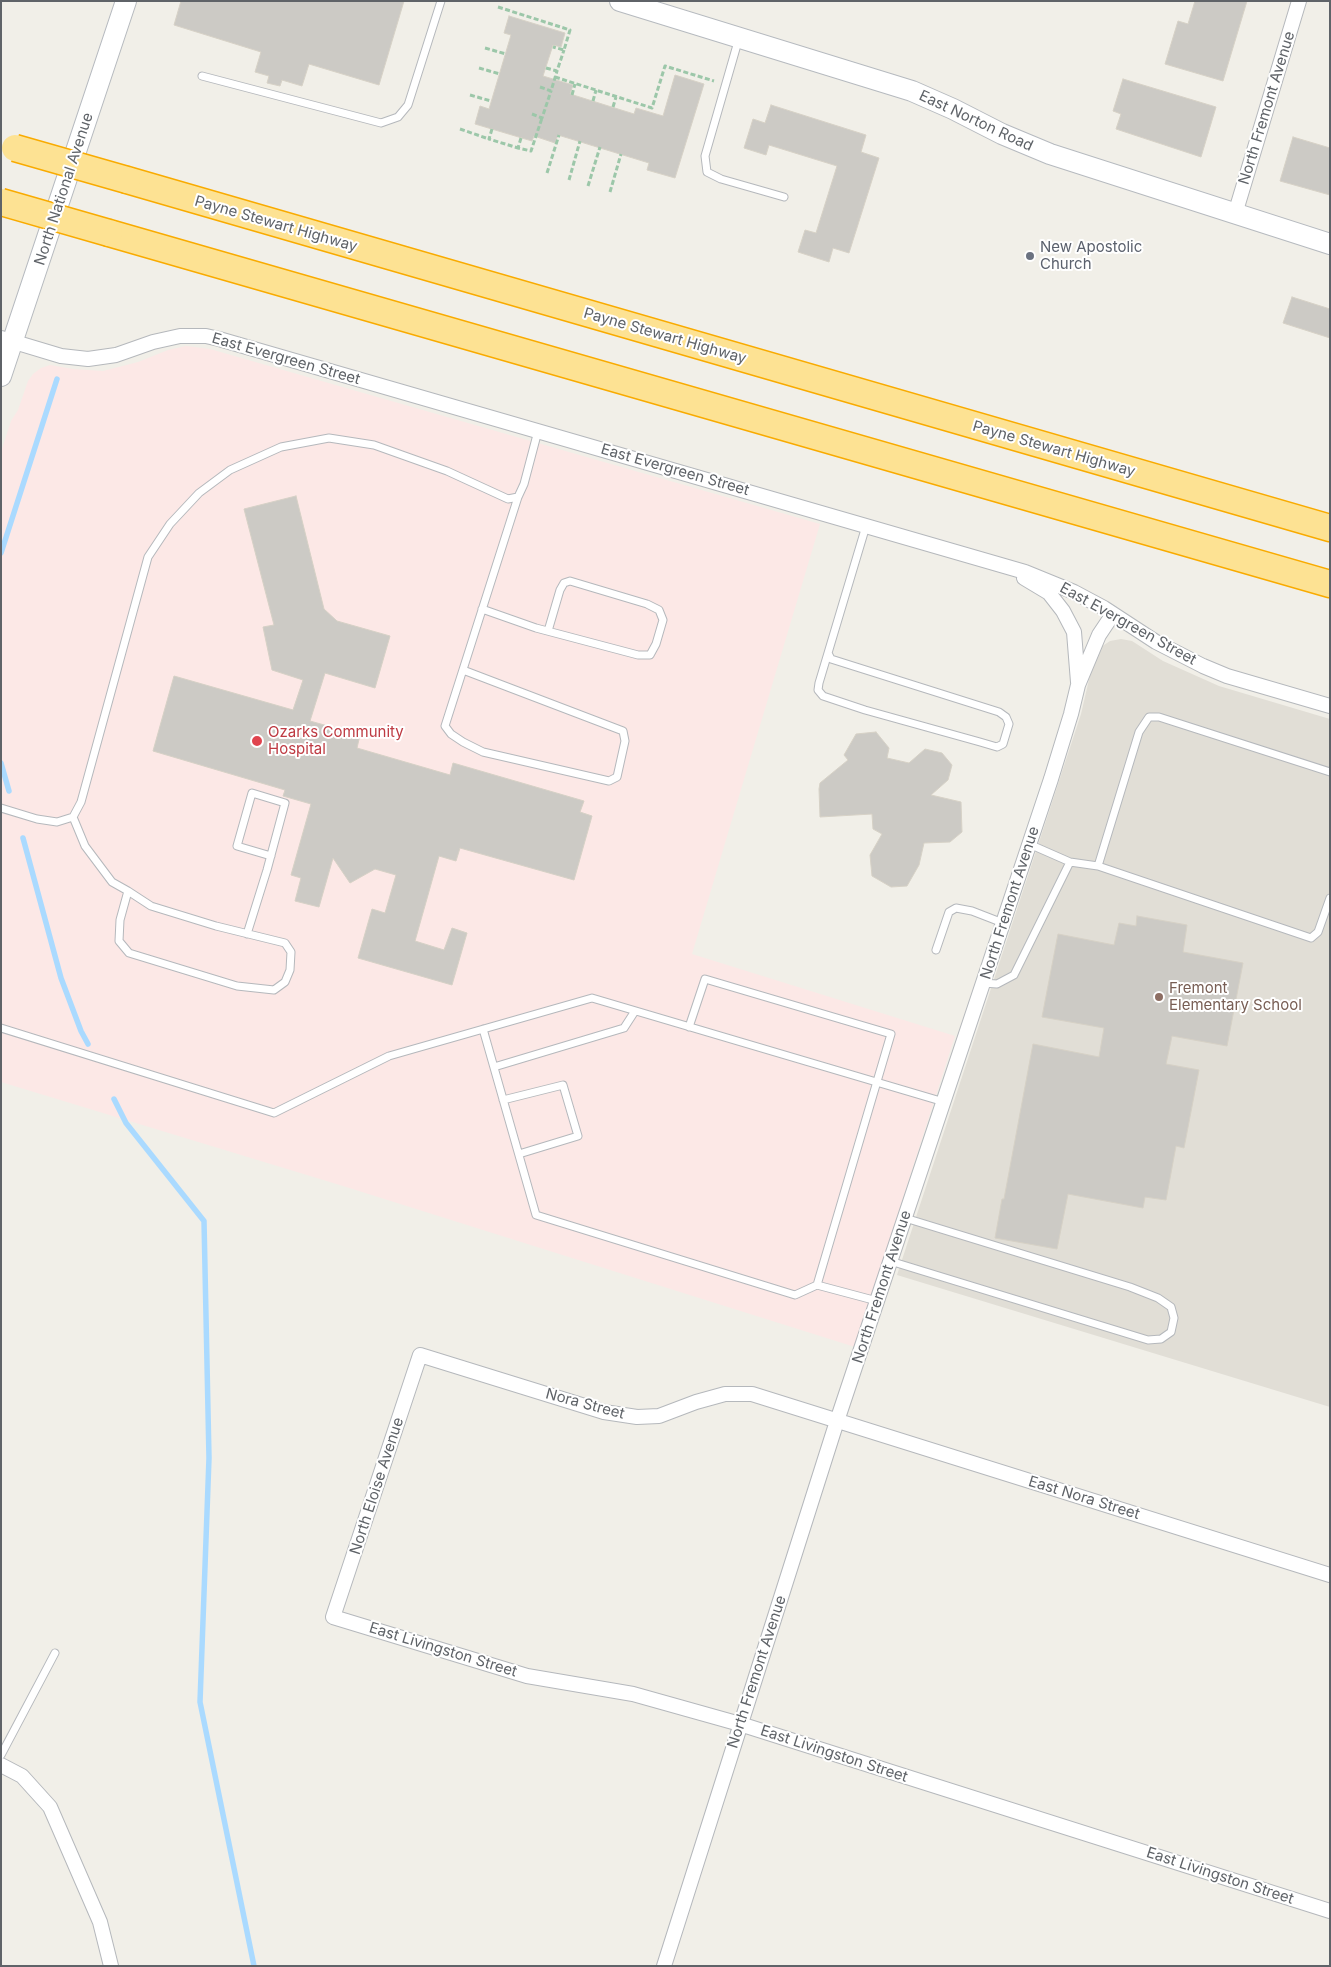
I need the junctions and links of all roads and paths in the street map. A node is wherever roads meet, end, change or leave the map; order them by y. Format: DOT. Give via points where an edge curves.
graph roads {
  1 [pos="126,1"];
  2 [pos="441,1"];
  3 [pos="620,1"];
  4 [pos="1299,1"];
  5 [pos="498,7"];
  6 [pos="739,38"];
  7 [pos="552,47"];
  8 [pos="485,48"];
  9 [pos="564,50"];
  10 [pos="506,54"];
  11 [pos="479,68"];
  12 [pos="546,68"];
  13 [pos="557,71"];
  14 [pos="500,74"];
  15 [pos="202,76"];
  16 [pos="555,77"];
  17 [pos="576,84"];
  18 [pos="726,85"];
  19 [pos="540,88"];
  20 [pos="596,90"];
  21 [pos="551,91"];
  22 [pos="470,95"];
  23 [pos="572,95"];
  24 [pos="616,97"];
  25 [pos="491,101"];
  26 [pos="592,101"];
  27 [pos="613,107"];
  28 [pos="532,114"];
  29 [pos="542,118"];
  30 [pos="460,129"];
  31 [pos="492,129"];
  32 [pos="559,135"];
  33 [pos="521,138"];
  34 [pos="489,139"];
  35 [pos="580,141"];
  36 [pos="8,146"];
  37 [pos="518,148"];
  38 [pos="600,148"];
  39 [pos="621,154"];
  40 [pos="547,173"];
  41 [pos="569,180"];
  42 [pos="588,186"];
  43 [pos="610,192"];
  44 [pos="784,198"];
  45 [pos="1,202"];
  46 [pos="1235,214"];
  47 [pos="1330,244"];
  48 [pos="7,339"];
  49 [pos="1,376"];
  50 [pos="538,431"];
  51 [pos="518,497"];
  52 [pos="866,525"];
  53 [pos="1330,528"];
  54 [pos="1000,564"];
  55 [pos="1330,584"];
  56 [pos="482,609"];
  57 [pos="1113,614"];
  58 [pos="548,631"];
  59 [pos="828,653"];
  60 [pos="463,670"];
  61 [pos="1078,684"];
  62 [pos="1330,706"];
  63 [pos="1330,772"];
  64 [pos="1,808"];
  65 [pos="73,817"];
  66 [pos="1029,844"];
  67 [pos="270,856"];
  68 [pos="1070,862"];
  69 [pos="1098,866"];
  70 [pos="128,891"];
  71 [pos="1330,898"];
  72 [pos="1003,923"];
  73 [pos="247,934"];
  74 [pos="936,950"];
  75 [pos="983,983"];
  76 [pos="636,1011"];
  77 [pos="689,1027"];
  78 [pos="1,1028"];
  79 [pos="483,1029"];
  80 [pos="494,1067"];
  81 [pos="876,1082"];
  82 [pos="503,1100"];
  83 [pos="944,1102"];
  84 [pos="519,1154"];
  85 [pos="905,1218"];
  86 [pos="890,1261"];
  87 [pos="817,1285"];
  88 [pos="877,1301"];
  89 [pos="420,1355"];
  90 [pos="837,1421"];
  91 [pos="1330,1575"];
  92 [pos="333,1616"];
  93 [pos="55,1653"];
  94 [pos="740,1724"];
  95 [pos="1,1755"];
  96 [pos="1,1765"];
  97 [pos="1330,1910"];
  98 [pos="111,1966"];
  99 [pos="664,1966"];
  1 -- 48 [label="main road, North National Avenue"];
  2 -- 15 [label="lane" via="408,105 398,117 381,123"];
  3 -- 6 [label="main road, East Norton Road"];
  4 -- 46 [label="street, North Fremont Avenue"];
  5 -- 9 [label="path" via="570,30"];
  6 -- 18 [label="lane"];
  6 -- 46 [label="main road, East Norton Road" via="912,92 1050,154"];
  7 -- 9 [label="path"];
  8 -- 10 [label="path"];
  9 -- 13 [label="path"];
  11 -- 14 [label="path"];
  12 -- 13 [label="path"];
  13 -- 16 [label="path"];
  16 -- 17 [label="path"];
  16 -- 21 [label="path"];
  17 -- 20 [label="path"];
  17 -- 23 [label="path"];
  18 -- 24 [label="path" via="665,66 652,108"];
  18 -- 44 [label="lane" via="705,156 707,172"];
  19 -- 21 [label="path"];
  20 -- 24 [label="path"];
  20 -- 26 [label="path"];
  21 -- 29 [label="path"];
  22 -- 25 [label="path"];
  24 -- 27 [label="path"];
  28 -- 29 [label="path"];
  29 -- 37 [label="path" via="530,152"];
  30 -- 34 [label="path"];
  31 -- 34 [label="path"];
  32 -- 40 [label="path"];
  33 -- 37 [label="path"];
  34 -- 37 [label="path"];
  35 -- 41 [label="path"];
  36 -- 53 [label="highway, Payne Stewart Highway, bridge"];
  38 -- 42 [label="path"];
  39 -- 43 [label="path"];
  45 -- 55 [label="highway, bridge"];
  46 -- 47 [label="main road, East Norton Road"];
  48 -- 49 [label="main road, North National Avenue"];
  48 -- 50 [label="street, East Evergreen Street" via="61,356 88,359 116,355 166,338 206,336"];
  50 -- 51 [label="lane"];
  50 -- 52 [label="street, East Evergreen Street"];
  51 -- 56 [label="lane"];
  51 -- 65 [label="lane" via="508,499 447,471 374,445 329,438 281,447 230,470 199,493 175,518 148,557 81,802"];
  52 -- 54 [label="street, East Evergreen Street"];
  52 -- 59 [label="lane"];
  54 -- 57 [label="street, East Evergreen Street" via="1050,581"];
  54 -- 61 [label="street" via="1049,593 1064,611 1074,632"];
  56 -- 58 [label="lane"];
  56 -- 60 [label="lane"];
  57 -- 61 [label="street, North Fremont Avenue"];
  57 -- 62 [label="street, East Evergreen Street" via="1156,642 1203,666"];
  58 -- 58 [label="lane" via="638,655 650,655 663,620 660,610 647,604 570,581 564,583 560,590"];
  59 -- 59 [label="lane" via="837,663 999,712 1009,724 1003,744 997,747 823,696 818,690"];
  60 -- 60 [label="lane" via="624,732 617,777 609,781 483,752 462,742 445,726"];
  61 -- 66 [label="street, North Fremont Avenue"];
  63 -- 69 [label="lane" via="1159,716 1149,717 1139,732"];
  64 -- 65 [label="lane" via="56,822"];
  65 -- 70 [label="lane" via="85,846 112,882"];
  66 -- 68 [label="lane"];
  66 -- 72 [label="street, North Fremont Avenue"];
  67 -- 67 [label="lane" via="285,803 252,793 237,846"];
  67 -- 73 [label="lane"];
  68 -- 69 [label="lane"];
  68 -- 75 [label="lane" via="1014,975 997,984"];
  69 -- 71 [label="lane" via="1311,938 1318,932"];
  70 -- 73 [label="lane" via="151,906"];
  70 -- 73 [label="lane" via="120,920 120,941 129,954 237,986 274,990 285,982 290,970 291,952 285,943"];
  72 -- 74 [label="lane" via="956,908 949,912"];
  72 -- 75 [label="street, North Fremont Avenue"];
  75 -- 83 [label="street, North Fremont Avenue"];
  76 -- 77 [label="lane"];
  76 -- 79 [label="lane" via="592,998"];
  76 -- 80 [label="lane" via="624,1028"];
  77 -- 81 [label="lane"];
  77 -- 81 [label="lane" via="704,979 890,1034"];
  78 -- 79 [label="lane" via="274,1113 389,1056"];
  79 -- 80 [label="lane"];
  80 -- 82 [label="lane"];
  81 -- 83 [label="lane"];
  81 -- 87 [label="lane"];
  82 -- 84 [label="lane"];
  82 -- 84 [label="lane" via="563,1085 578,1136"];
  83 -- 85 [label="street, North Fremont Avenue"];
  84 -- 87 [label="lane" via="536,1215 795,1295"];
  85 -- 86 [label="street, North Fremont Avenue"];
  85 -- 86 [label="lane" via="1158,1298 1171,1307 1174,1318 1171,1332 1161,1339 1148,1340"];
  86 -- 88 [label="street, North Fremont Avenue"];
  87 -- 88 [label="lane"];
  88 -- 90 [label="street, North Fremont Avenue"];
  89 -- 90 [label="street, Nora Street" via="604,1412 637,1417 659,1416 725,1394 752,1394"];
  89 -- 92 [label="street, North Eloise Avenue"];
  90 -- 91 [label="street, East Nora Street"];
  90 -- 94 [label="street, North Fremont Avenue"];
  92 -- 94 [label="street, East Livingston Street" via="527,1676 633,1694"];
  93 -- 95 [label="lane"];
  94 -- 97 [label="street, East Livingston Street"];
  94 -- 99 [label="street, North Fremont Avenue"];
  96 -- 98 [label="street" via="22,1776 50,1807 100,1922"];
}
